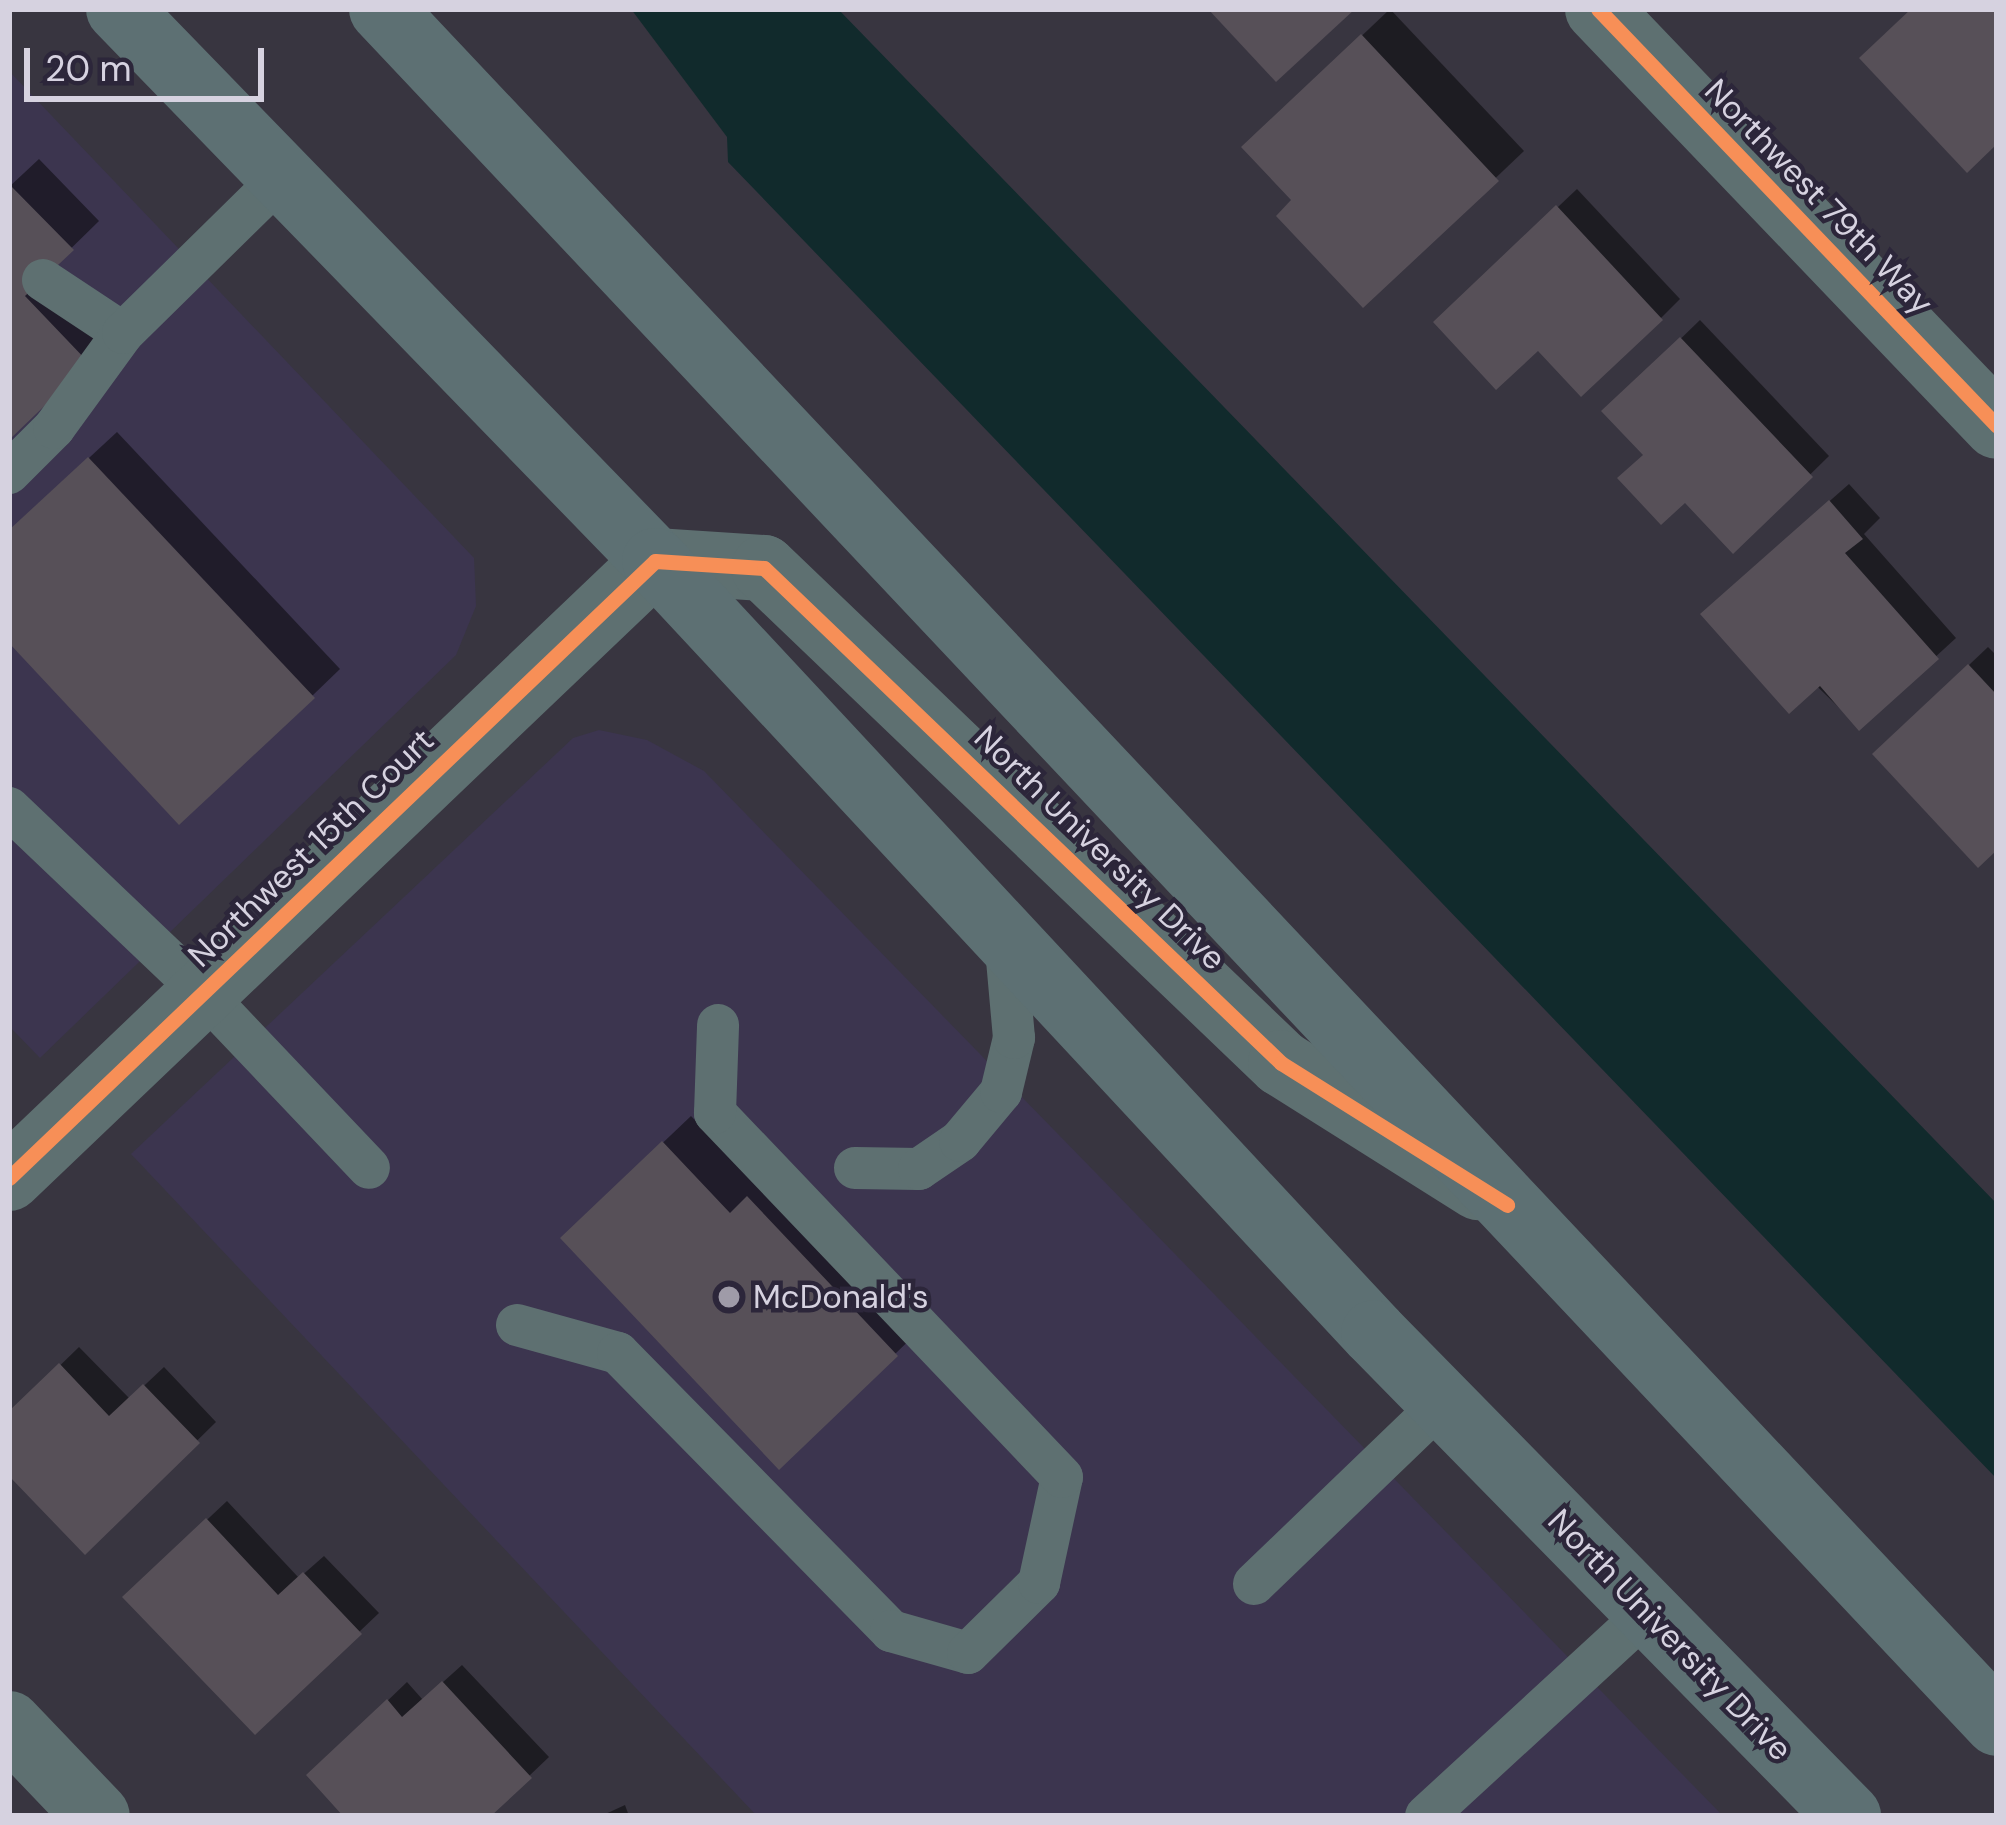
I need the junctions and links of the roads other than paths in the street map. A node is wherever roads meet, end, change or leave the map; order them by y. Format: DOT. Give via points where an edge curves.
graph roads {
  1 [pos="119,9"];
  2 [pos="382,9"];
  3 [pos="1598,9"];
  4 [pos="282,177"];
  5 [pos="43,280"];
  6 [pos="123,333"];
  7 [pos="1997,426"];
  8 [pos="9,473"];
  9 [pos="655,561"];
  10 [pos="9,808"];
  11 [pos="1005,937"];
  12 [pos="203,993"];
  13 [pos="718,1024"];
  14 [pos="369,1168"];
  15 [pos="855,1168"];
  16 [pos="9,1178"];
  17 [pos="1507,1205"];
  18 [pos="517,1325"];
  19 [pos="1443,1402"];
  20 [pos="1254,1584"];
  21 [pos="1648,1612"];
  22 [pos="1997,1723"];
  23 [pos="9,1724"];
  24 [pos="1439,1812"];
  25 [pos="97,1816"];
  26 [pos="1848,1816"];
  1 -- 4 [label="main road, North University Drive"];
  2 -- 17 [label="main road, North University Drive"];
  3 -- 7 [label="street, Northwest 79th Way"];
  4 -- 6 [label="lane"];
  4 -- 9 [label="main road, North University Drive"];
  5 -- 6 [label="lane"];
  6 -- 8 [label="lane" via="54,428"];
  9 -- 11 [label="main road, North University Drive"];
  9 -- 12 [label="street, Northwest 15th Court"];
  9 -- 17 [label="street, North University Drive" via="764,568 1281,1063"];
  10 -- 12 [label="lane"];
  11 -- 15 [label="lane" via="1013,1038 1001,1092 960,1142 919,1169"];
  11 -- 19 [label="main road, North University Drive"];
  12 -- 14 [label="lane"];
  12 -- 16 [label="street, Northwest 15th Court"];
  13 -- 18 [label="lane" via="715,1113 1063,1477 1039,1583 968,1653 891,1631 618,1353"];
  17 -- 22 [label="main road, North University Drive"];
  19 -- 20 [label="lane"];
  19 -- 21 [label="main road, North University Drive"];
  21 -- 24 [label="lane"];
  21 -- 26 [label="main road, North University Drive"];
  23 -- 25 [label="street"];
}
